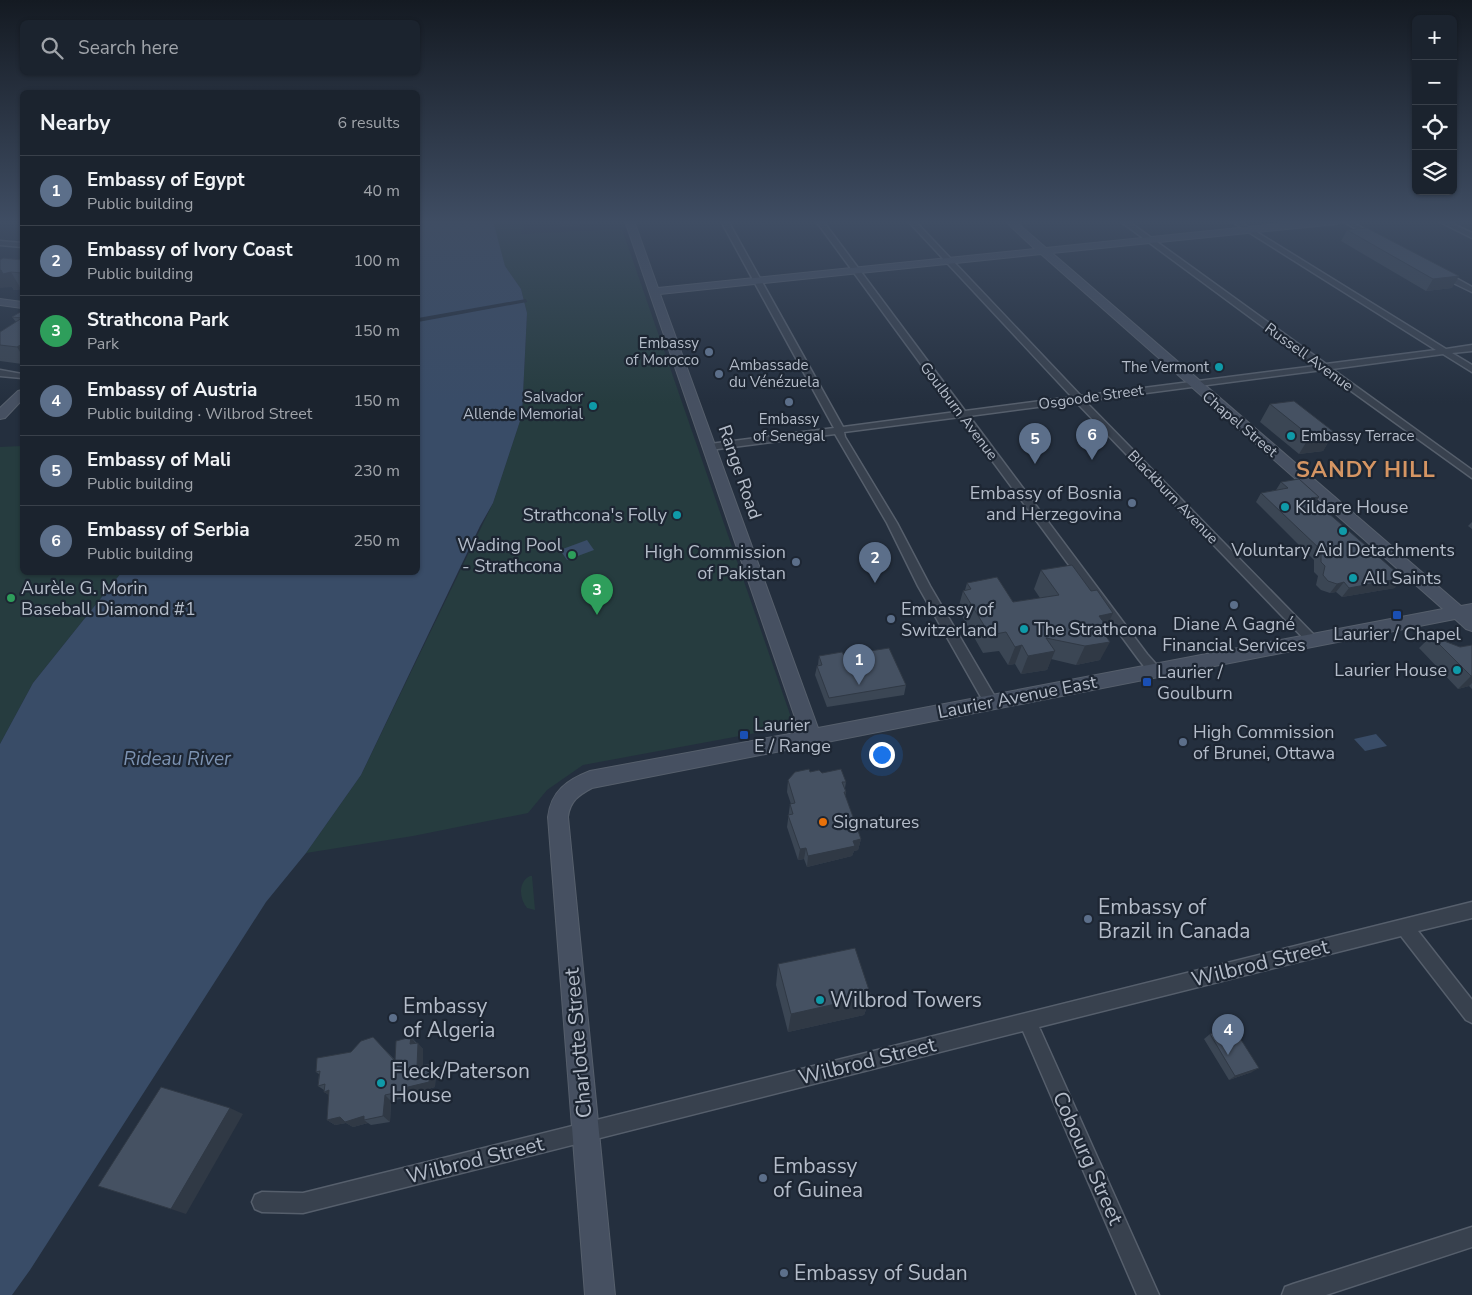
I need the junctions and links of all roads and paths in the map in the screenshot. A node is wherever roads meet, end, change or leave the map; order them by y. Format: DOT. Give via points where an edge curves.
graph roads {
  1 [pos="651,281"];
  2 [pos="752,281"];
  3 [pos="756,281"];
  4 [pos="863,281"];
  5 [pos="968,281"];
  6 [pos="1078,281"];
  7 [pos="1205,281"];
  8 [pos="1330,281"];
  9 [pos="1456,281"];
  10 [pos="1472,290"];
  11 [pos="655,292"];
  12 [pos="0,302"];
  13 [pos="20,305"];
  14 [pos="1472,348"];
  15 [pos="1443,351"];
  16 [pos="1324,367"];
  17 [pos="1472,369"];
  18 [pos="0,373"];
  19 [pos="20,376"];
  20 [pos="1194,383"];
  21 [pos="20,396"];
  22 [pos="1080,399"];
  23 [pos="961,414"];
  24 [pos="0,415"];
  25 [pos="839,430"];
  26 [pos="710,447"];
  27 [pos="1472,475"];
  28 [pos="1467,616"];
  29 [pos="1313,641"];
  30 [pos="1156,671"];
  31 [pos="991,702"];
  32 [pos="811,736"];
  33 [pos="566,793"];
  34 [pos="1472,910"];
  35 [pos="1404,927"];
  36 [pos="1472,1014"];
  37 [pos="1027,1021"];
  38 [pos="586,1132"];
  39 [pos="262,1202"];
  40 [pos="1472,1237"];
  41 [pos="600,1295"];
  42 [pos="1148,1295"];
  43 [pos="1293,1295"];
  1 -- 11 [label="street, Range Road"];
  2 -- 11 [label="street"];
  3 -- 25 [label="street"];
  4 -- 23 [label="street, Goulburn Avenue"];
  5 -- 22 [label="street, Blackburn Avenue"];
  6 -- 20 [label="street, Chapel Street"];
  7 -- 16 [label="street, Russell Avenue"];
  8 -- 15 [label="street"];
  9 -- 10 [label="street"];
  11 -- 26 [label="street, Range Road"];
  12 -- 13 [label="street"];
  14 -- 15 [label="street, Osgoode Street"];
  15 -- 16 [label="street, Osgoode Street"];
  15 -- 17 [label="street"];
  16 -- 20 [label="street, Osgoode Street"];
  16 -- 27 [label="street, Russell Avenue"];
  18 -- 19 [label="street"];
  20 -- 22 [label="street, Osgoode Street"];
  20 -- 28 [label="street, Chapel Street"];
  21 -- 24 [label="street"];
  22 -- 23 [label="street, Osgoode Street"];
  22 -- 29 [label="street, Blackburn Avenue"];
  23 -- 25 [label="street, Osgoode Street"];
  23 -- 30 [label="street, Goulburn Avenue"];
  25 -- 26 [label="street, Osgoode Street"];
  25 -- 31 [label="street" via="840,438 892,523"];
  26 -- 32 [label="street, Range Road"];
  28 -- 29 [label="street, Laurier Avenue East"];
  29 -- 30 [label="street, Laurier Avenue East"];
  30 -- 31 [label="street, Laurier Avenue East"];
  31 -- 32 [label="street, Laurier Avenue East"];
  32 -- 33 [label="street, Laurier Avenue East" via="590,780"];
  33 -- 38 [label="street, Charlotte Street" via="561,800 558,817"];
  34 -- 35 [label="street, Wilbrod Street"];
  35 -- 36 [label="street"];
  35 -- 37 [label="street, Wilbrod Street"];
  37 -- 38 [label="street, Wilbrod Street"];
  37 -- 42 [label="street, Cobourg Street"];
  38 -- 39 [label="street, Wilbrod Street" via="303,1203"];
  38 -- 41 [label="street, Charlotte Street"];
  40 -- 43 [label="street"];
}
